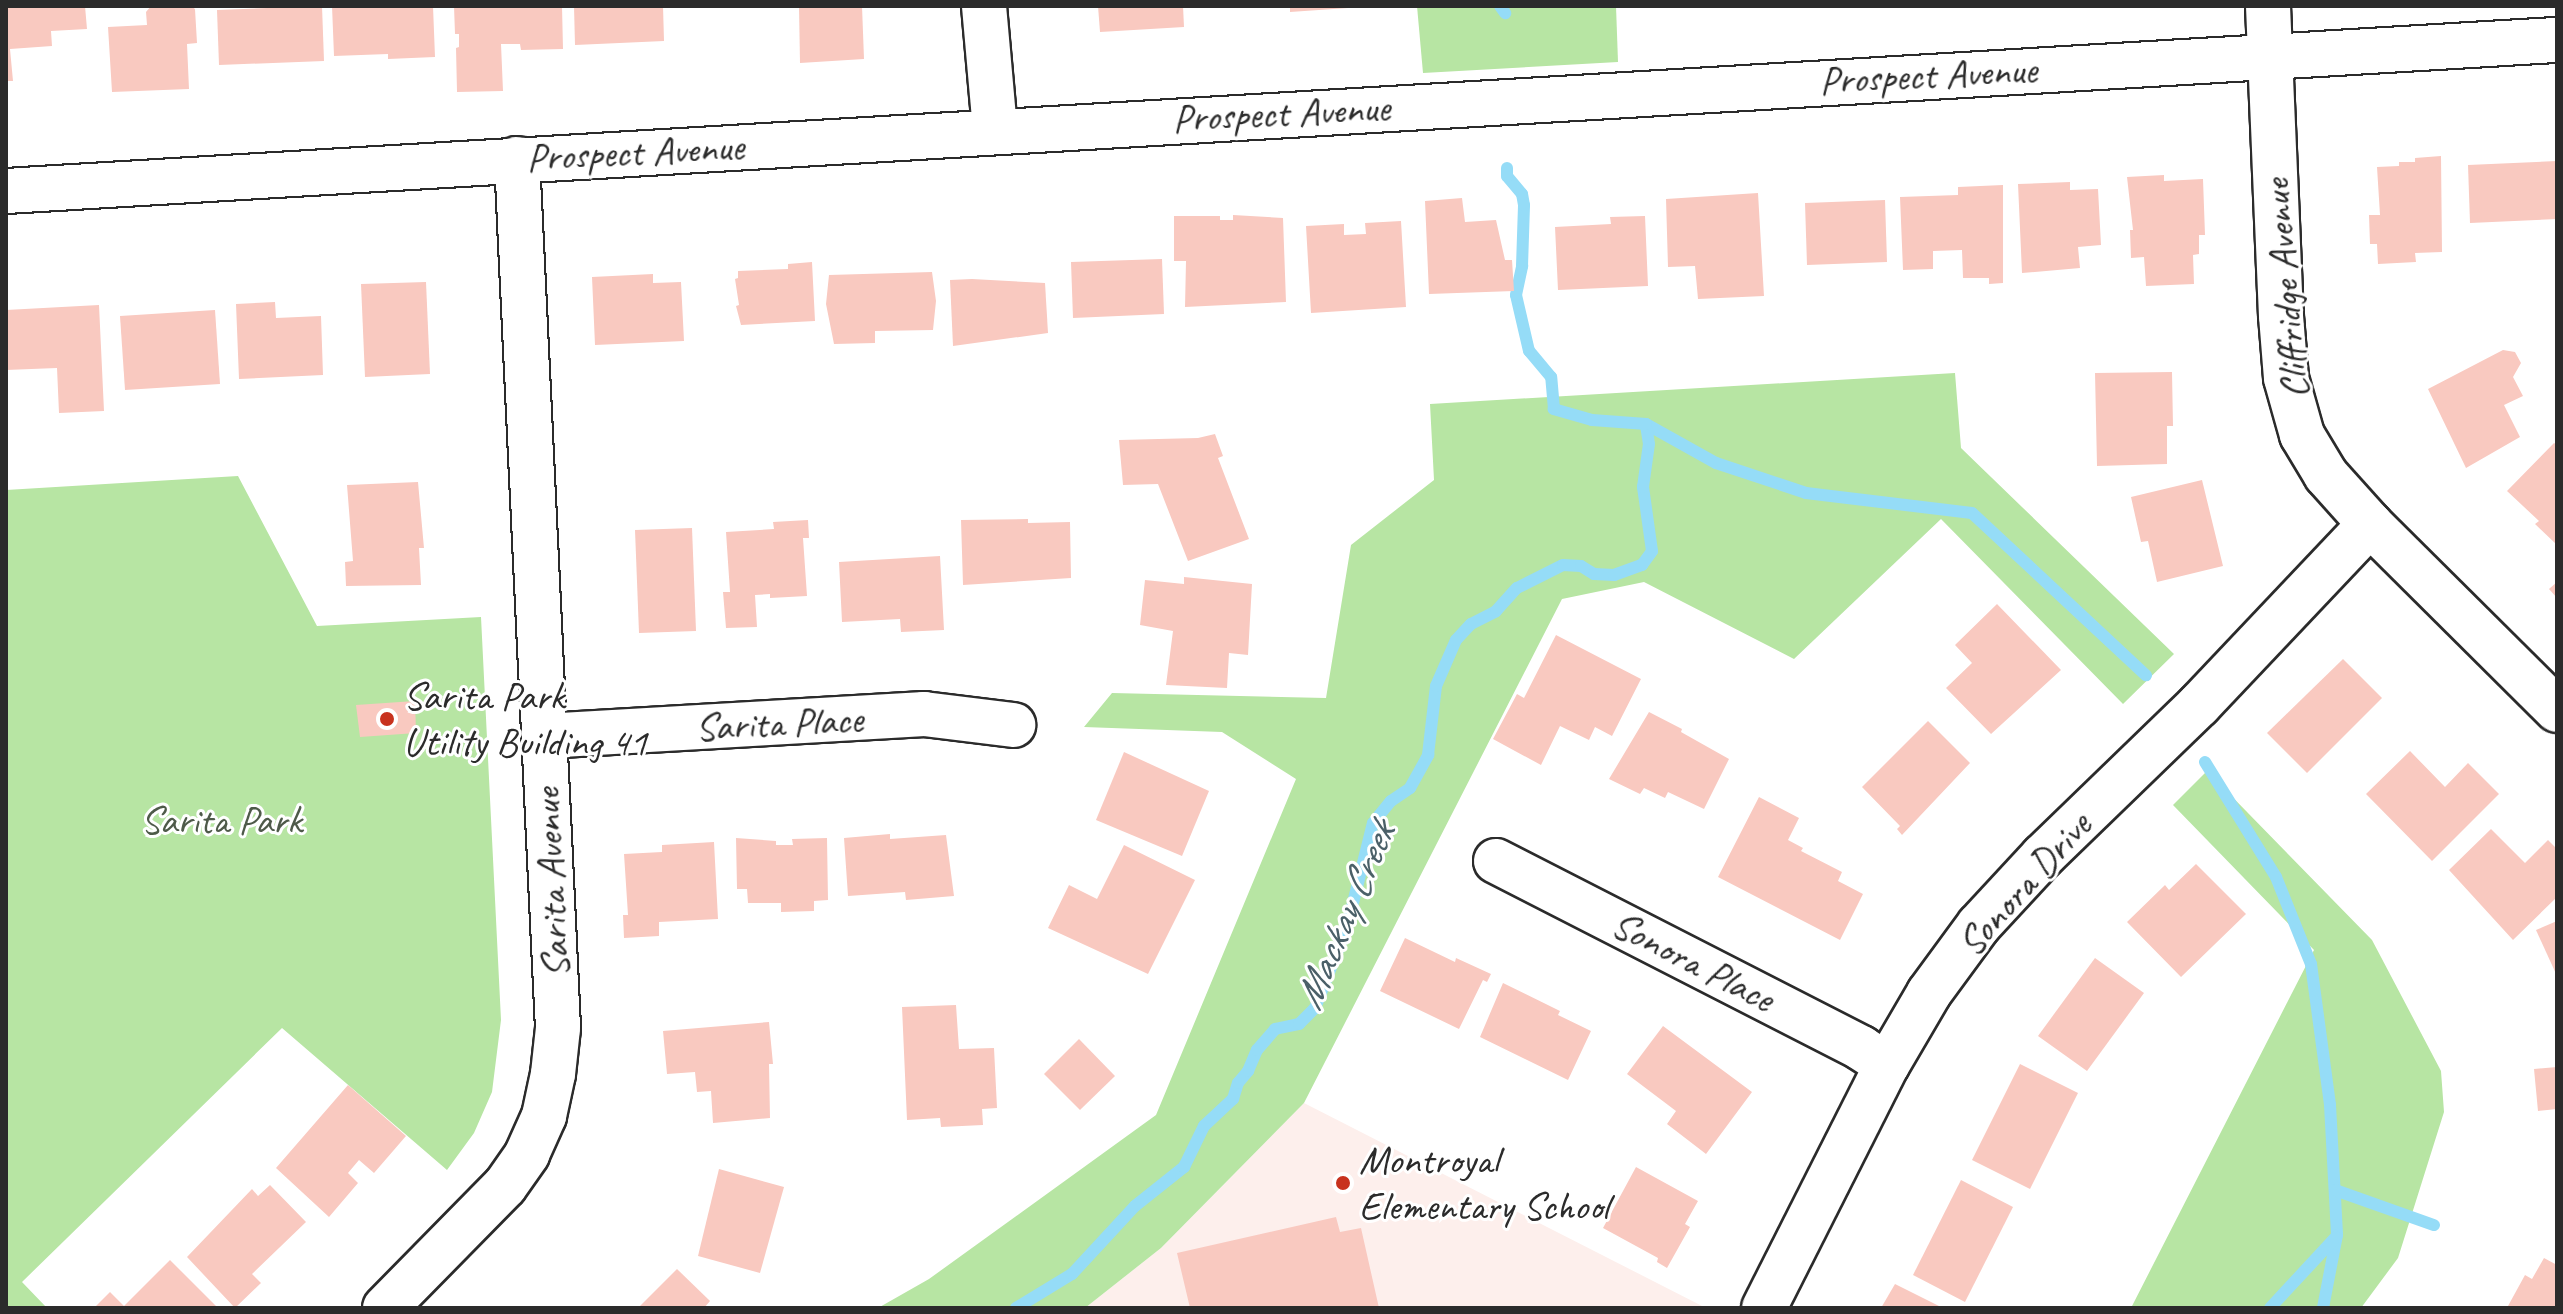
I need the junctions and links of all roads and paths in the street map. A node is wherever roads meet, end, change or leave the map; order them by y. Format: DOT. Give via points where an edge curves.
graph roads {
  1 [pos="984,6"];
  2 [pos="2268,6"];
  3 [pos="2557,40"];
  4 [pos="2270,56"];
  5 [pos="995,130"];
  6 [pos="517,159"];
  7 [pos="6,191"];
  8 [pos="2370,524"];
  9 [pos="2557,710"];
  10 [pos="1013,725"];
  11 [pos="544,736"];
  12 [pos="1496,861"];
  13 [pos="1887,1065"];
  14 [pos="385,1308"];
  15 [pos="1764,1308"];
  1 -- 5 [label="street"];
  2 -- 4 [label="street, Cliffridge Avenue"];
  3 -- 4 [label="street, Prospect Avenue"];
  4 -- 5 [label="street, Prospect Avenue"];
  4 -- 8 [label="street, Cliffridge Avenue" via="2281,316 2293,411 2312,457"];
  5 -- 6 [label="street, Prospect Avenue"];
  6 -- 7 [label="street, Prospect Avenue"];
  6 -- 11 [label="street, Sarita Avenue"];
  8 -- 9 [label="street, Cliffridge Avenue"];
  8 -- 13 [label="street, Sonora Drive" via="2220,684 1979,925 1929,993"];
  10 -- 11 [label="street, Sarita Place" via="924,714"];
  11 -- 14 [label="street, Sarita Avenue" via="558,1028 544,1116 505,1186"];
  12 -- 13 [label="street, Sonora Place"];
  13 -- 15 [label="street, Sonora Drive"];
}
